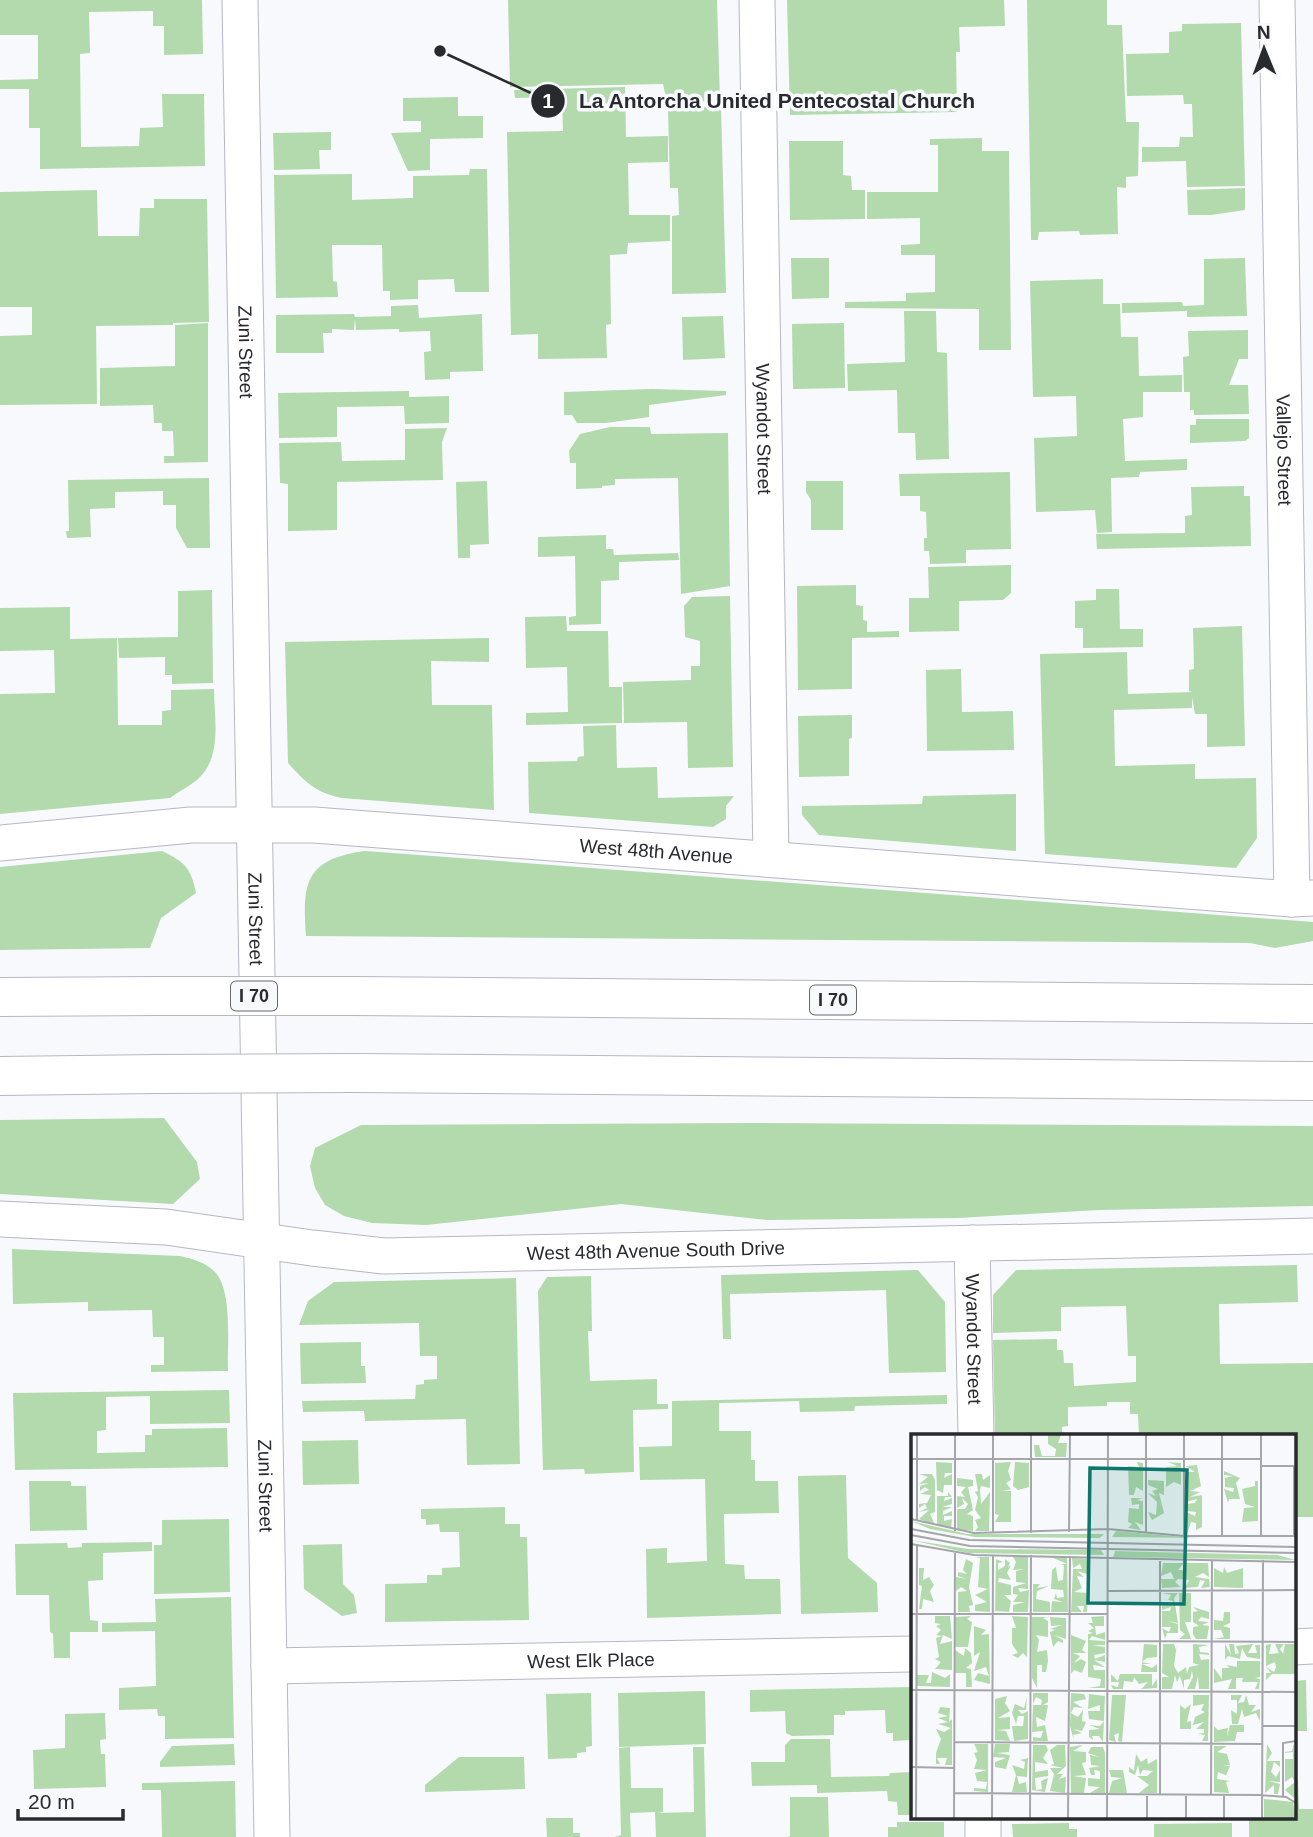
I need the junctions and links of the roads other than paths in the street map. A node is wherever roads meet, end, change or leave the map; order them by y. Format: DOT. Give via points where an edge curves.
graph roads {
  1 [pos="240,0"];
  2 [pos="757,0"];
  3 [pos="1277,0"];
  4 [pos="254,824"];
  5 [pos="0,843"];
  6 [pos="771,859"];
  7 [pos="1303,899"];
  8 [pos="0,997"];
  9 [pos="1313,1004"];
  10 [pos="0,1076"];
  11 [pos="1313,1081"];
  12 [pos="0,1219"];
  13 [pos="1313,1236"];
  14 [pos="261,1241"];
  15 [pos="972,1243"];
  16 [pos="976,1434"];
  17 [pos="911,1654"];
  18 [pos="269,1666"];
  19 [pos="272,1837"];
  1 -- 4 [label="street, Zuni Street"];
  2 -- 6 [label="street, Wyandot Street"];
  3 -- 7 [label="street, Vallejo Street"];
  4 -- 5 [label="street, West 48th Avenue" via="191,825"];
  4 -- 6 [label="street, West 48th Avenue"];
  4 -- 14 [label="street, Zuni Street"];
  6 -- 7 [label="street, West 48th Avenue"];
  8 -- 9 [label="highway, I 70, bridge"];
  10 -- 11 [label="highway, bridge" via="353,1073"];
  12 -- 14 [label="street, West 48th Avenue South Drive" via="166,1227"];
  13 -- 15 [label="street, West 48th Avenue South Drive"];
  14 -- 15 [label="street, West 48th Avenue South Drive" via="384,1256"];
  14 -- 18 [label="street, Zuni Street"];
  15 -- 16 [label="street, Wyandot Street"];
  17 -- 18 [label="street, West Elk Place"];
  18 -- 19 [label="street, Zuni Street"];
}
